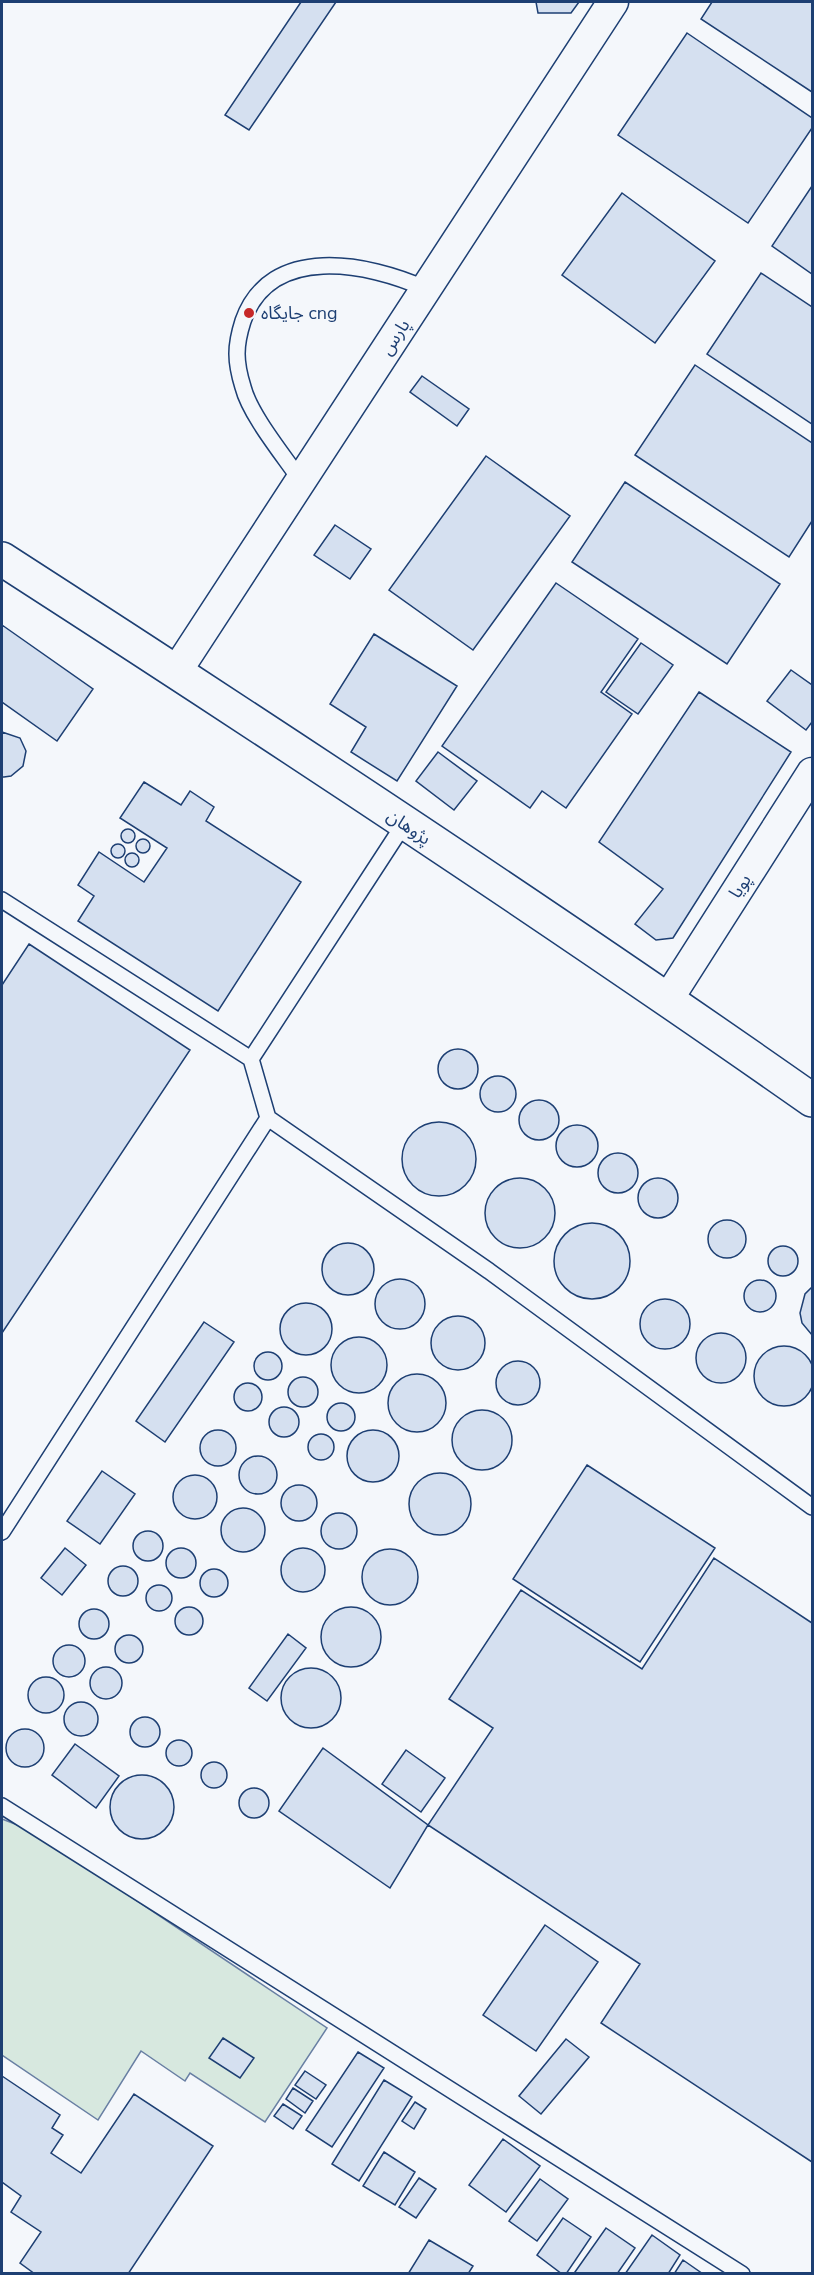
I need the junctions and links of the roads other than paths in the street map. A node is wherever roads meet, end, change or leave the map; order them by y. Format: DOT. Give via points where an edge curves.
graph roads {
  1 [pos="613,2"];
  2 [pos="426,289"];
  3 [pos="301,481"];
  4 [pos="2,559"];
  5 [pos="176,672"];
  6 [pos="813,773"];
  7 [pos="404,824"];
  8 [pos="2,900"];
  9 [pos="668,999"];
  10 [pos="251,1059"];
  11 [pos="813,1100"];
  12 [pos="268,1118"];
  13 [pos="813,1507"];
  14 [pos="2,1533"];
  15 [pos="2,1806"];
  16 [pos="742,2274"];
  1 -- 2 [label="street, پارس"];
  2 -- 3 [label="street, پارس"];
  2 -- 3 [label="lane" via="396,275 357,267 314,266 268,282 249,305 235,345 243,390"];
  3 -- 5 [label="street, پارس"];
  4 -- 5 [label="main road, پژوهان"];
  5 -- 7 [label="main road, پژوهان"];
  6 -- 9 [label="street, پویا"];
  7 -- 9 [label="main road, پژوهان"];
  7 -- 10 [label="lane"];
  8 -- 10 [label="lane"];
  9 -- 11 [label="main road, پژوهان"];
  10 -- 12 [label="lane"];
  12 -- 13 [label="lane" via="489,1271"];
  12 -- 14 [label="lane"];
  15 -- 16 [label="lane"];
}
